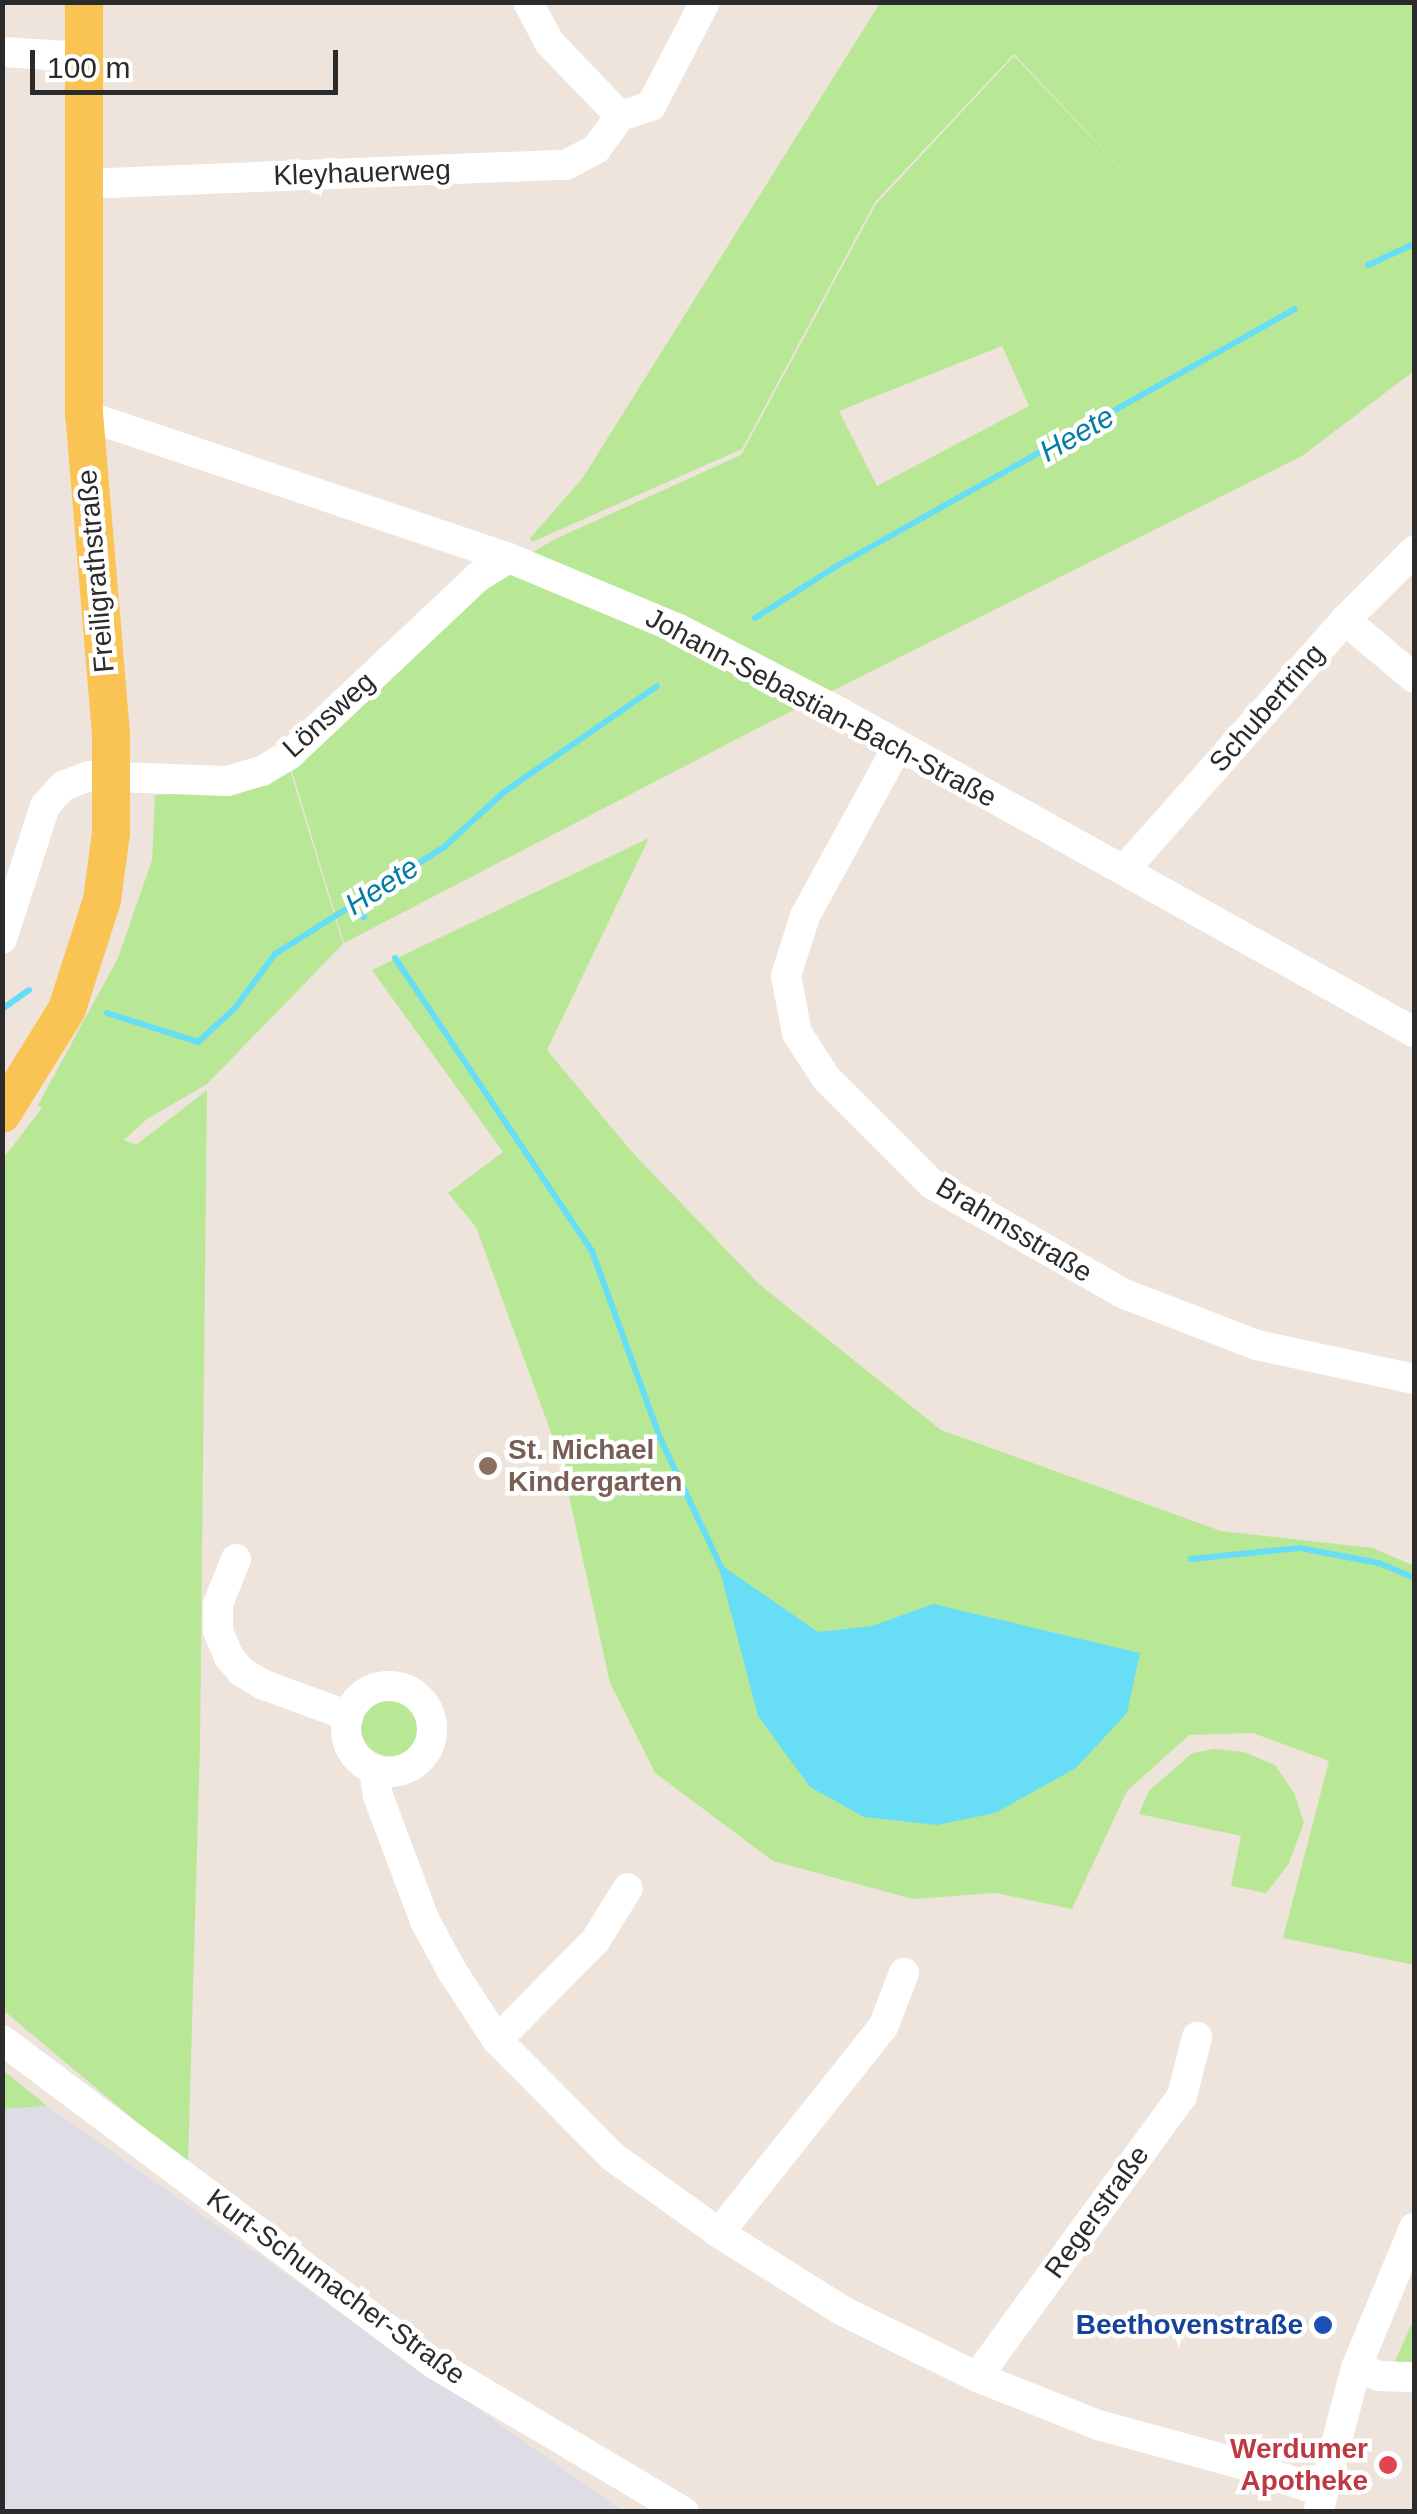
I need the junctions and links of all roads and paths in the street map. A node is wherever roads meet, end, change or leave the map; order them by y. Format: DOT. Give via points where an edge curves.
graph roads {
  1 [pos="84,2"];
  2 [pos="528,2"];
  3 [pos="705,2"];
  4 [pos="2,52"];
  5 [pos="83,56"];
  6 [pos="620,116"];
  7 [pos="84,184"];
  8 [pos="84,414"];
  9 [pos="1414,551"];
  10 [pos="509,558"];
  11 [pos="1345,620"];
  12 [pos="1414,678"];
  13 [pos="898,746"];
  14 [pos="113,774"];
  15 [pos="1124,870"];
  16 [pos="2,939"];
  17 [pos="1414,1032"];
  18 [pos="2,1114"];
  19 [pos="1414,1379"];
  20 [pos="236,1559"];
  21 [pos="348,1716"];
  22 [pos="374,1769"];
  23 [pos="628,1888"];
  24 [pos="904,1973"];
  25 [pos="1197,2037"];
  26 [pos="2,2040"];
  27 [pos="498,2040"];
  28 [pos="1414,2228"];
  29 [pos="719,2233"];
  30 [pos="1356,2368"];
  31 [pos="977,2377"];
  32 [pos="1414,2377"];
  33 [pos="1321,2502"];
  34 [pos="684,2512"];
  1 -- 5 [label="main road, Freiligrathstraße"];
  2 -- 6 [label="street" via="549,42"];
  3 -- 6 [label="street, Kleyhauerweg" via="651,106"];
  4 -- 5 [label="street"];
  5 -- 7 [label="main road, Freiligrathstraße"];
  6 -- 7 [label="street, Kleyhauerweg" via="596,149 566,165"];
  7 -- 8 [label="main road, Freiligrathstraße"];
  8 -- 10 [label="street, Johann-Sebastian-Bach-Straße"];
  8 -- 14 [label="main road, Freiligrathstraße"];
  9 -- 11 [label="street, Schubertring"];
  10 -- 13 [label="street, Johann-Sebastian-Bach-Straße" via="679,629"];
  10 -- 14 [label="street, Lönsweg" via="478,577 289,755 262,771 228,781"];
  11 -- 12 [label="street"];
  11 -- 15 [label="street, Schubertring"];
  13 -- 15 [label="street, Johann-Sebastian-Bach-Straße"];
  13 -- 19 [label="street, Brahmsstraße" via="805,916 786,976 797,1032 826,1078 932,1184 1122,1293 1257,1345"];
  14 -- 16 [label="street, Lönsweg" via="63,786 44,806"];
  14 -- 18 [label="main road, Freiligrathstraße" via="108,866 87,957 67,1009"];
  15 -- 17 [label="street, Johann-Sebastian-Bach-Straße"];
  20 -- 21 [label="street" via="218,1604 218,1631 228,1657 264,1685"];
  21 -- 22 [label="street" via="348,1742"];
  21 -- 22 [label="street" via="365,1694 391,1686 414,1694 430,1714 431,1740 415,1764"];
  22 -- 27 [label="street" via="425,1921"];
  23 -- 27 [label="street" via="596,1941"];
  24 -- 29 [label="street" via="883,2026"];
  25 -- 31 [label="street, Regerstraße" via="1182,2096"];
  26 -- 34 [label="street, Kurt-Schumacher-Straße" via="433,2363"];
  27 -- 29 [label="street" via="613,2157"];
  28 -- 30 [label="street"];
  29 -- 31 [label="street" via="842,2311"];
  30 -- 32 [label="street"];
  30 -- 33 [label="street"];
  31 -- 33 [label="street" via="1098,2424 1238,2463"];
}
